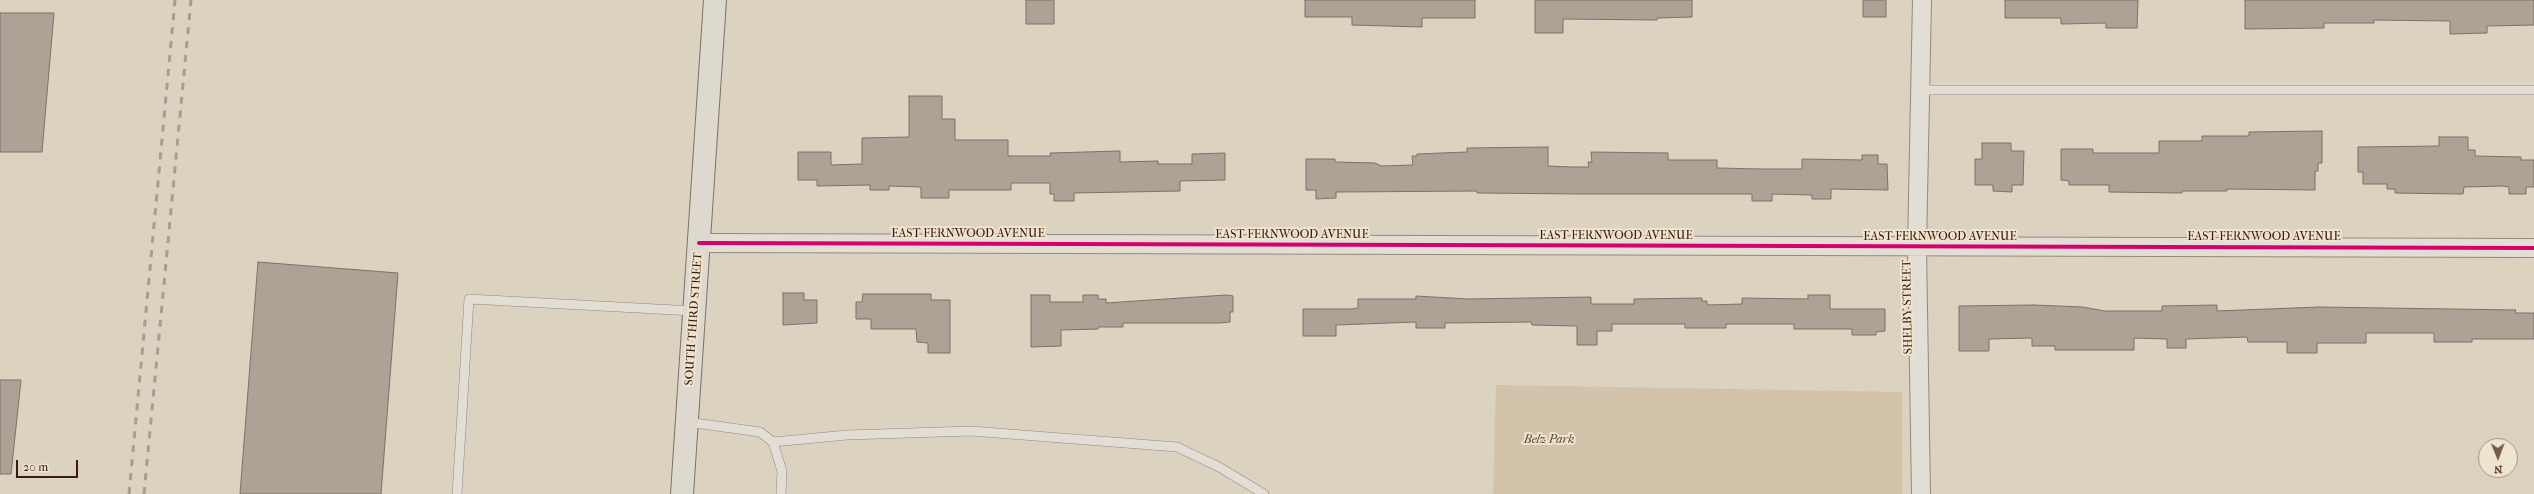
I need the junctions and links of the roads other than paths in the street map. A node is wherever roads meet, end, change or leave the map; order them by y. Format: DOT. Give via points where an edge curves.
graph roads {
  1 [pos="715,0"];
  2 [pos="1922,0"];
  3 [pos="1920,90"];
  4 [pos="2534,90"];
  5 [pos="699,244"];
  6 [pos="1917,247"];
  7 [pos="2534,248"];
  8 [pos="694,311"];
  9 [pos="687,422"];
  10 [pos="773,442"];
  11 [pos="457,494"];
  12 [pos="682,494"];
  13 [pos="781,494"];
  14 [pos="1264,494"];
  15 [pos="1921,494"];
  1 -- 5 [label="main road, SOUTH THIRD STREET"];
  2 -- 3 [label="street, SHELBY STREET"];
  3 -- 4 [label="lane"];
  3 -- 6 [label="street, SHELBY STREET"];
  5 -- 6 [label="street, EAST FERNWOOD AVENUE"];
  5 -- 8 [label="main road, SOUTH THIRD STREET"];
  6 -- 7 [label="street, EAST FERNWOOD AVENUE"];
  6 -- 15 [label="street, SHELBY STREET"];
  8 -- 9 [label="main road, SOUTH THIRD STREET"];
  8 -- 11 [label="lane" via="469,299"];
  9 -- 10 [label="lane" via="760,432"];
  9 -- 12 [label="main road, SOUTH THIRD STREET"];
  10 -- 13 [label="lane" via="782,472"];
  10 -- 14 [label="lane" via="847,435 971,431 1177,447 1219,467"];
}
